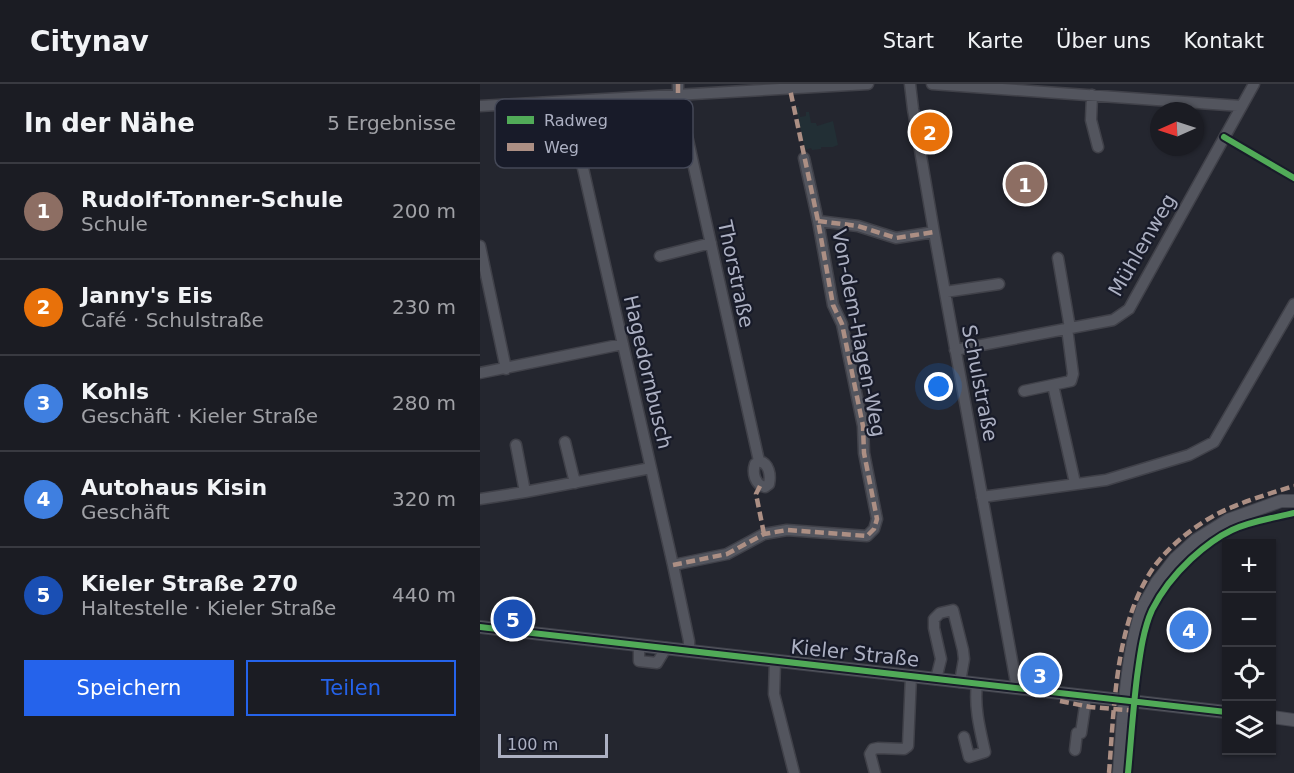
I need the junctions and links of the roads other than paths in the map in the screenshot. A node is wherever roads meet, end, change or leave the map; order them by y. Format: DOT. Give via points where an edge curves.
graph roads {
  1 [pos="868,84"];
  2 [pos="910,84"];
  3 [pos="932,84"];
  4 [pos="1254,84"];
  5 [pos="678,90"];
  6 [pos="1092,95"];
  7 [pos="596,99"];
  8 [pos="495,105"];
  9 [pos="480,106"];
  10 [pos="1241,106"];
  11 [pos="1098,147"];
  12 [pos="804,158"];
  13 [pos="693,160"];
  14 [pos="583,168"];
  15 [pos="818,221"];
  16 [pos="934,232"];
  17 [pos="711,243"];
  18 [pos="480,246"];
  19 [pos="660,256"];
  20 [pos="1058,258"];
  21 [pos="999,284"];
  22 [pos="945,292"];
  23 [pos="1294,304"];
  24 [pos="1068,328"];
  25 [pos="623,344"];
  26 [pos="955,350"];
  27 [pos="506,369"];
  28 [pos="480,373"];
  29 [pos="1053,385"];
  30 [pos="1024,391"];
  31 [pos="565,442"];
  32 [pos="516,445"];
  33 [pos="759,461"];
  34 [pos="651,468"];
  35 [pos="575,483"];
  36 [pos="1075,483"];
  37 [pos="525,492"];
  38 [pos="1294,492"];
  39 [pos="982,497"];
  40 [pos="480,499"];
  41 [pos="1288,501"];
  42 [pos="673,565"];
  43 [pos="480,627"];
  44 [pos="689,651"];
  45 [pos="776,661"];
  46 [pos="911,676"];
  47 [pos="936,679"];
  48 [pos="960,682"];
  49 [pos="977,684"];
  50 [pos="1017,688"];
  51 [pos="1085,696"];
  52 [pos="1222,711"];
  53 [pos="1276,718"];
  54 [pos="1294,720"];
  55 [pos="963,737"];
  56 [pos="1075,750"];
  57 [pos="795,773"];
  58 [pos="874,773"];
  59 [pos="1119,773"];
  1 -- 5 [label="street"];
  2 -- 16 [label="street, Schulstraße"];
  3 -- 6 [label="street"];
  4 -- 10 [label="street, Mühlenweg"];
  5 -- 7 [label="street"];
  6 -- 10 [label="street"];
  6 -- 11 [label="street"];
  8 -- 9 [label="street"];
  10 -- 24 [label="street, Mühlenweg" via="1129,309 1113,320"];
  12 -- 15 [label="street, Von-dem-Hagen-Weg"];
  13 -- 17 [label="street, Thorstraße"];
  14 -- 25 [label="street, Hagedornbusch"];
  15 -- 16 [label="street, Von-dem-Hagen-Weg" via="858,226 896,238"];
  15 -- 42 [label="street, Von-dem-Hagen-Weg" via="833,305 842,324 863,426 864,453 878,519 874,529 867,536 787,530 764,534 727,554"];
  16 -- 22 [label="street, Schulstraße"];
  17 -- 19 [label="street"];
  17 -- 33 [label="street, Thorstraße"];
  18 -- 27 [label="street"];
  20 -- 24 [label="street"];
  21 -- 22 [label="street"];
  22 -- 26 [label="street, Schulstraße"];
  23 -- 36 [label="street" via="1214,442 1148,468 1106,480"];
  24 -- 26 [label="street, Mühlenweg"];
  24 -- 29 [label="street" via="1073,379"];
  25 -- 27 [label="street"];
  25 -- 34 [label="street, Hagedornbusch"];
  26 -- 39 [label="street, Schulstraße"];
  27 -- 28 [label="street"];
  29 -- 30 [label="street"];
  29 -- 36 [label="street"];
  31 -- 35 [label="street"];
  32 -- 37 [label="street"];
  34 -- 35 [label="street"];
  34 -- 42 [label="street, Hagedornbusch"];
  35 -- 37 [label="street"];
  36 -- 39 [label="street"];
  37 -- 40 [label="street"];
  38 -- 41 [label="main road"];
  39 -- 50 [label="street, Schulstraße"];
  41 -- 59 [label="main road, bridge" via="1228,520 1196,540 1157,582 1136,627"];
  42 -- 44 [label="street, Hagedornbusch"];
  43 -- 44 [label="main road, Kieler Straße"];
  44 -- 45 [label="main road, Kieler Straße"];
  45 -- 46 [label="main road, Kieler Straße"];
  45 -- 57 [label="street" via="774,694"];
  46 -- 47 [label="main road, Kieler Straße"];
  46 -- 58 [label="street" via="908,746 873,749 870,754"];
  47 -- 48 [label="main road, Kieler Straße"];
  47 -- 48 [label="street" via="941,659 934,619 953,610 964,659"];
  48 -- 49 [label="main road, Kieler Straße"];
  49 -- 50 [label="main road, Kieler Straße"];
  49 -- 55 [label="street" via="976,707 985,752 969,757"];
  50 -- 51 [label="main road, Kieler Straße"];
  51 -- 52 [label="main road, Kieler Straße"];
  51 -- 56 [label="street"];
  53 -- 54 [label="main road"];
}
